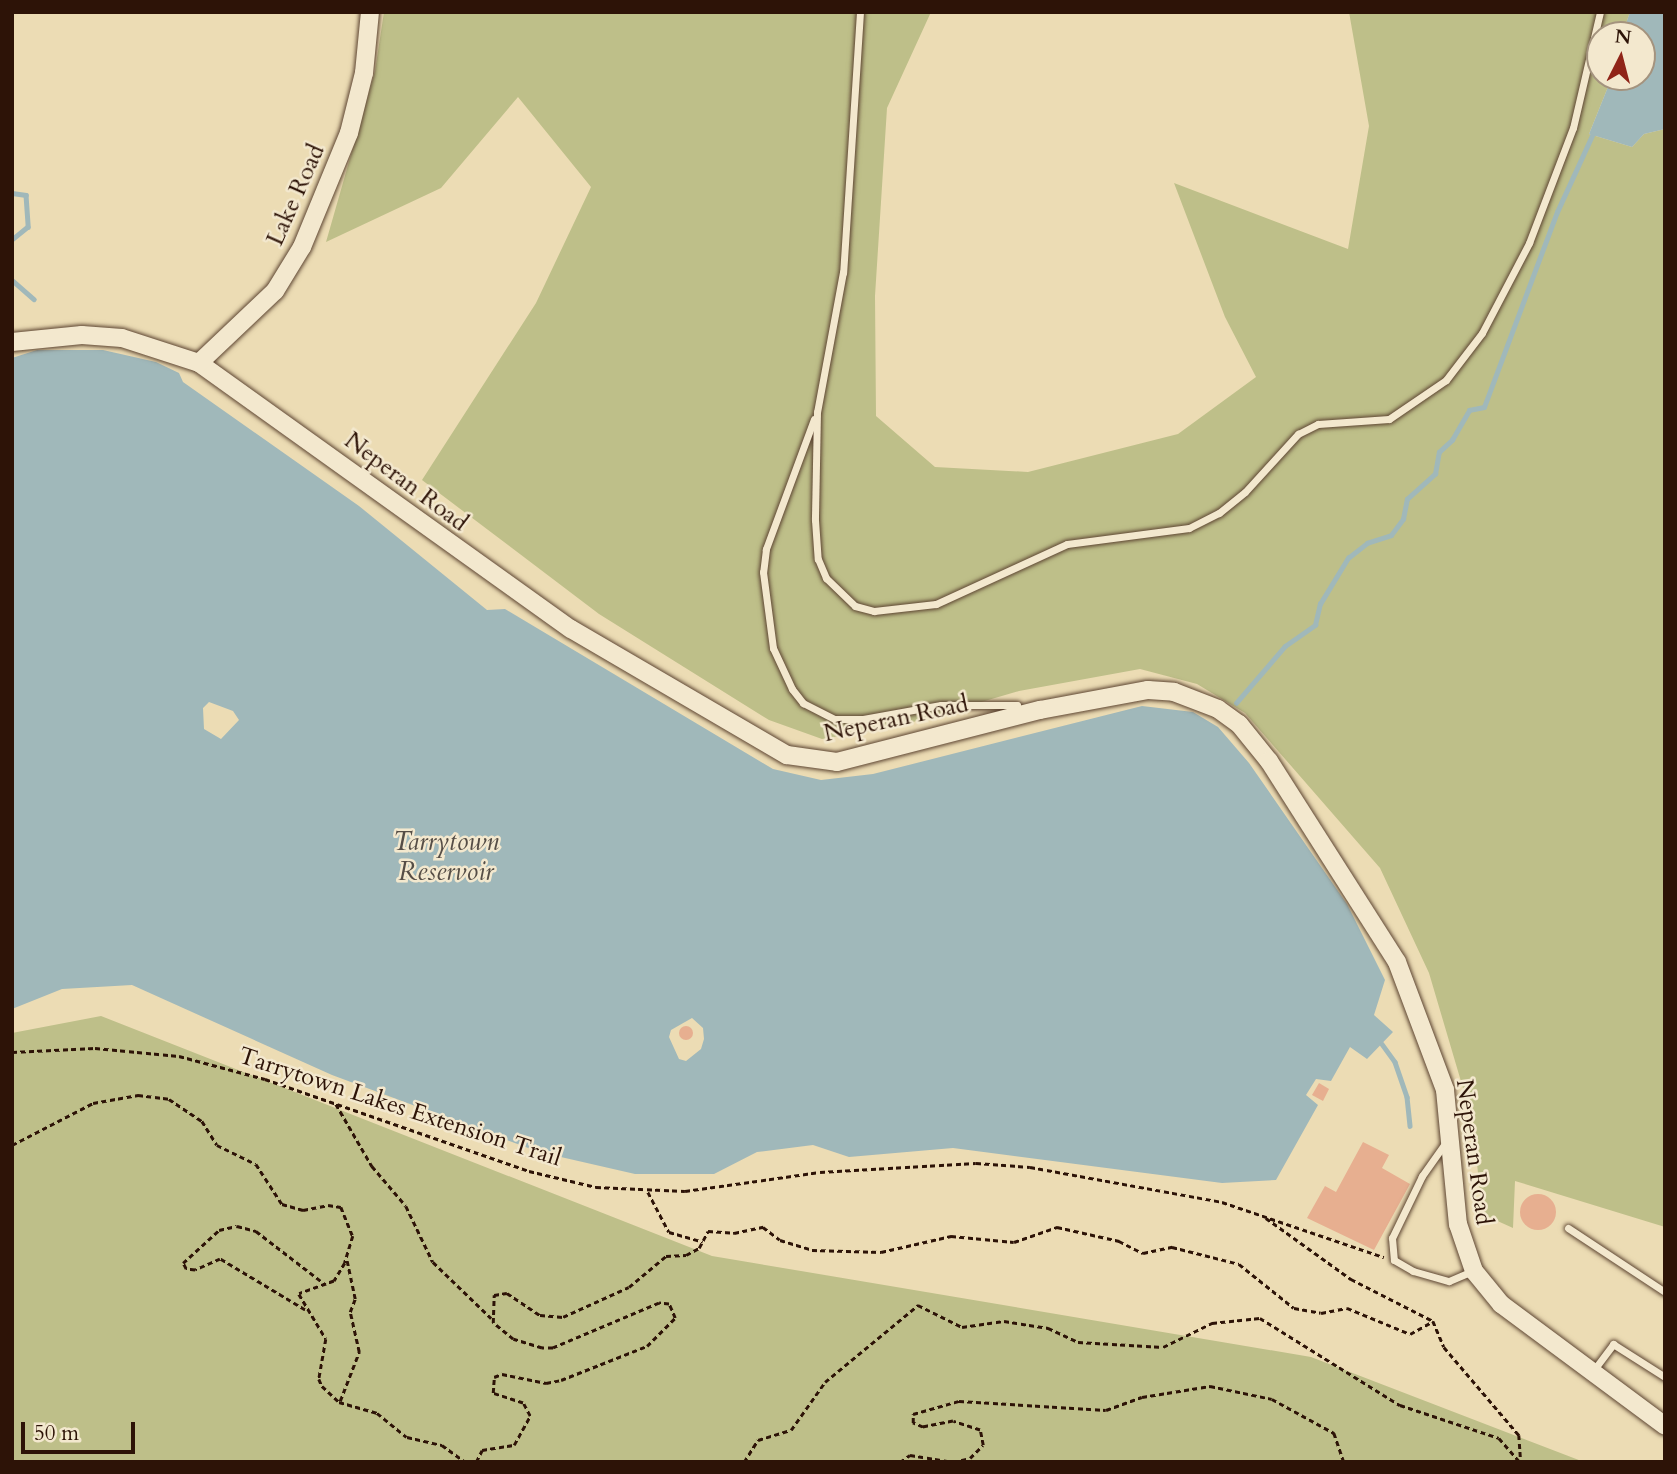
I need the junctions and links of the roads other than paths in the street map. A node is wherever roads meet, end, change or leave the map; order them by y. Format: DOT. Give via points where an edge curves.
graph roads {
  1 [pos="370,12"];
  2 [pos="860,12"];
  3 [pos="1600,12"];
  4 [pos="12,342"];
  5 [pos="199,363"];
  6 [pos="817,412"];
  7 [pos="1020,715"];
  8 [pos="1450,1136"];
  9 [pos="1568,1228"];
  10 [pos="1474,1271"];
  11 [pos="1665,1292"];
  12 [pos="1593,1372"];
  13 [pos="1665,1377"];
  14 [pos="1665,1426"];
  1 -- 5 [label="street, Lake Road" via="364,73 349,133 302,247 275,291"];
  2 -- 6 [label="lane" via="843,272"];
  3 -- 6 [label="lane" via="1573,128 1555,180 1529,243 1482,333 1461,362 1446,380 1389,419 1318,424 1298,434 1219,513 1189,528 1067,544 936,604 874,611 855,606 841,595 818,559"];
  4 -- 5 [label="street, Neperan Road" via="71,335 122,338"];
  5 -- 7 [label="street, Neperan Road" via="570,629 788,755 837,762"];
  6 -- 7 [label="lane" via="766,549 763,572 773,648 792,688 803,703 835,719 863,719 941,705 987,704 1017,705"];
  7 -- 8 [label="street, Neperan Road" via="1148,690 1196,698 1238,724 1269,761 1397,962 1445,1090"];
  8 -- 10 [label="street, Neperan Road" via="1458,1224"];
  8 -- 10 [label="lane" via="1422,1176 1392,1238 1394,1259 1413,1271 1449,1281"];
  9 -- 11 [label="lane"];
  10 -- 12 [label="street, Neperan Road" via="1501,1304"];
  12 -- 13 [label="lane" via="1613,1344"];
  12 -- 14 [label="street, Neperan Road"];
}
